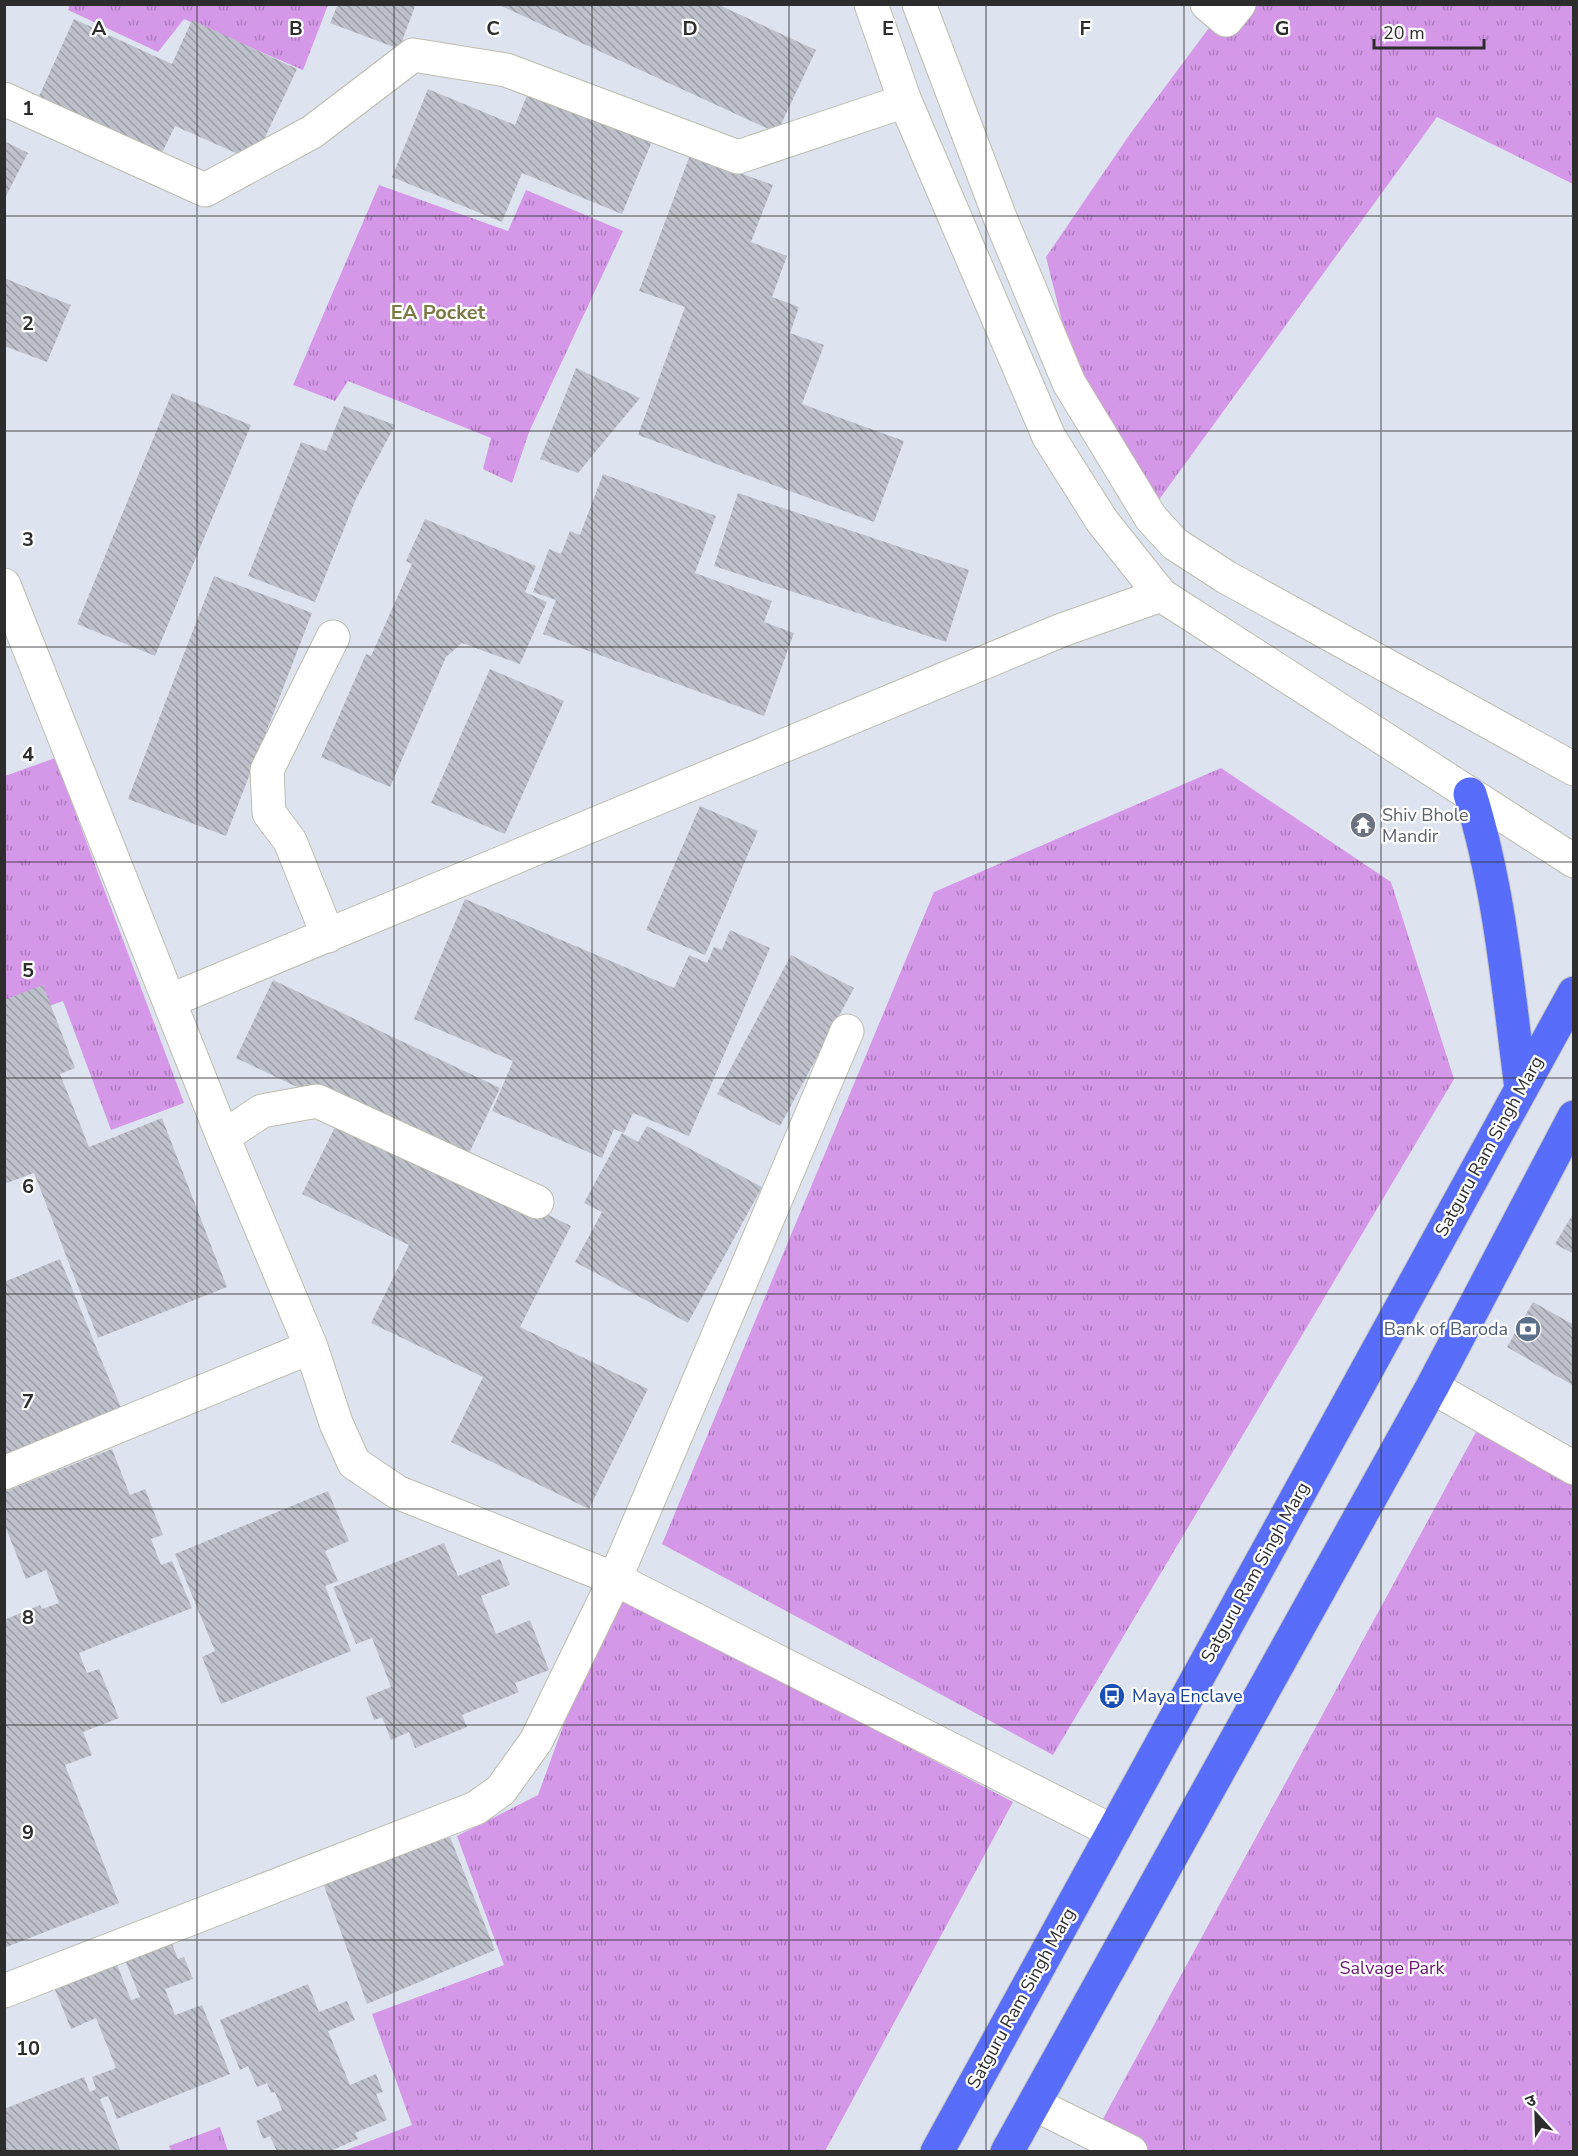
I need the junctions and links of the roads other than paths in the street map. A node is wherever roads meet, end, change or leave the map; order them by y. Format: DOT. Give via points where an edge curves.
graph roads {
  1 [pos="871,4"];
  2 [pos="919,4"];
  3 [pos="1207,4"];
  4 [pos="1239,4"];
  5 [pos="4,99"];
  6 [pos="905,101"];
  7 [pos="6,595"];
  8 [pos="1161,595"];
  9 [pos="333,637"];
  10 [pos="1574,769"];
  11 [pos="1470,794"];
  12 [pos="1574,861"];
  13 [pos="328,936"];
  14 [pos="1574,993"];
  15 [pos="169,1001"];
  16 [pos="847,1031"];
  17 [pos="1521,1088"];
  18 [pos="1574,1117"];
  19 [pos="223,1137"];
  20 [pos="537,1202"];
  21 [pos="311,1347"];
  22 [pos="1432,1387"];
  23 [pos="1574,1468"];
  24 [pos="4,1473"];
  25 [pos="615,1579"];
  26 [pos="1112,1831"];
  27 [pos="4,1991"];
  28 [pos="1034,2104"];
  29 [pos="937,2151"];
  30 [pos="1007,2151"];
  31 [pos="1131,2151"];
  1 -- 6 [label="street"];
  2 -- 10 [label="street" via="999,215 1069,382 1150,518 1175,544 1226,577"];
  3 -- 4 [label="street" via="1227,20"];
  5 -- 6 [label="street" via="205,190 312,132 413,55 506,70 738,157"];
  6 -- 8 [label="street" via="1049,437 1102,521"];
  7 -- 15 [label="street"];
  8 -- 11 [label="street"];
  8 -- 13 [label="street" via="1062,630"];
  9 -- 13 [label="street" via="267,770 269,813 290,841"];
  11 -- 12 [label="street"];
  11 -- 17 [label="main road" via="1496,896"];
  13 -- 15 [label="street"];
  14 -- 17 [label="main road, Satguru Ram Singh Marg"];
  15 -- 19 [label="street"];
  16 -- 25 [label="street"];
  17 -- 26 [label="main road, Satguru Ram Singh Marg"];
  18 -- 22 [label="main road"];
  19 -- 20 [label="street" via="262,1111 317,1101"];
  19 -- 21 [label="street"];
  21 -- 24 [label="street"];
  21 -- 25 [label="street" via="354,1463 397,1492"];
  22 -- 23 [label="street"];
  22 -- 28 [label="main road"];
  25 -- 26 [label="street"];
  25 -- 27 [label="street" via="536,1741 501,1790 476,1808"];
  26 -- 29 [label="main road, Satguru Ram Singh Marg"];
  28 -- 30 [label="main road"];
  28 -- 31 [label="street"];
}
